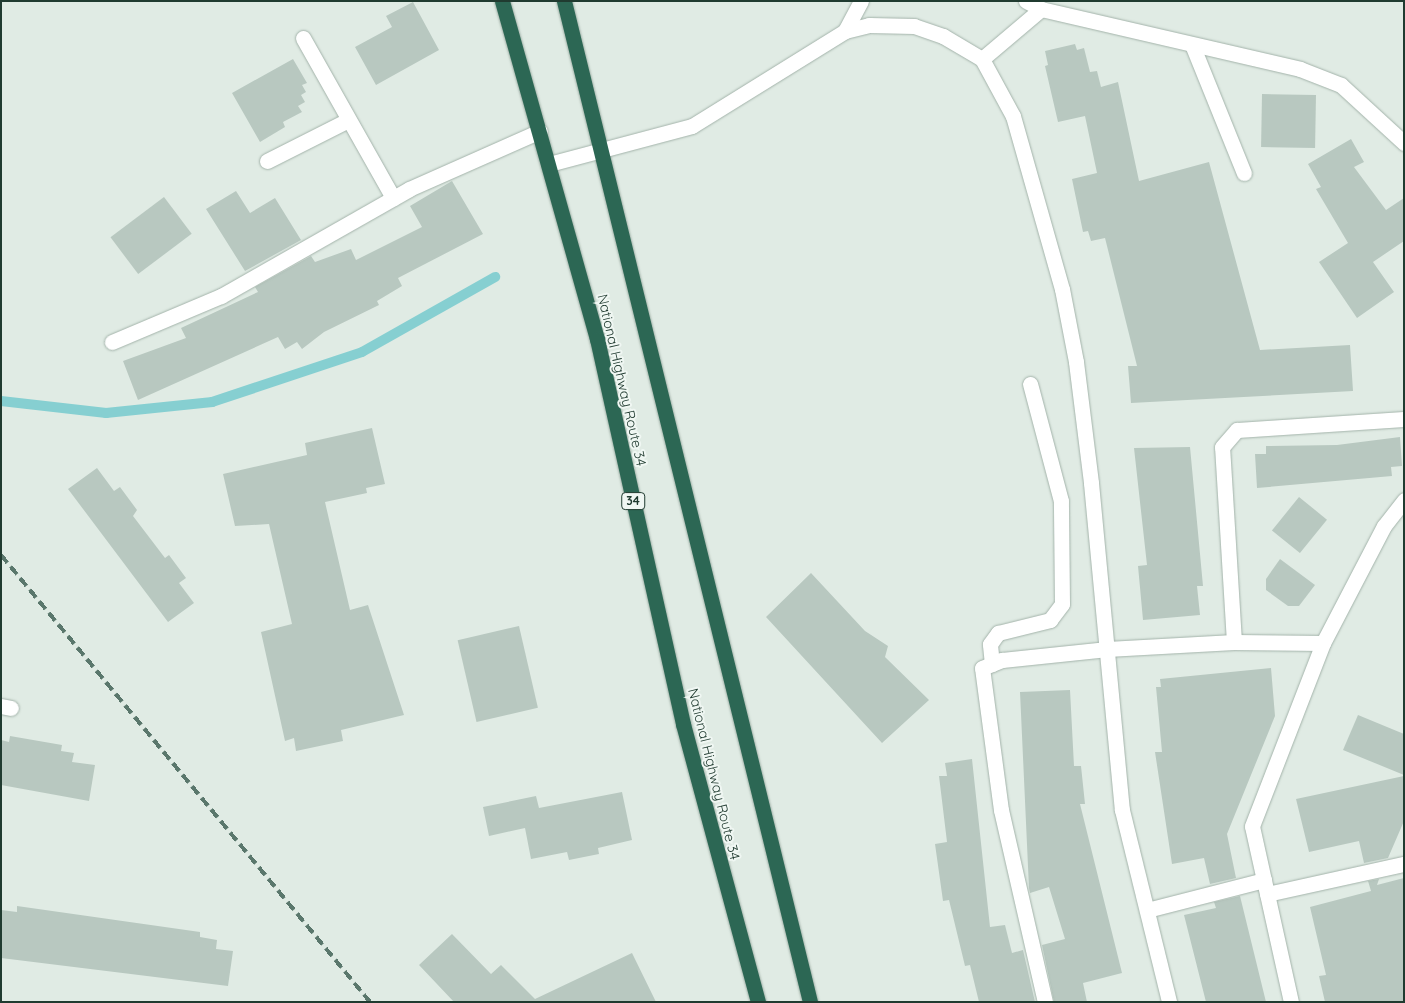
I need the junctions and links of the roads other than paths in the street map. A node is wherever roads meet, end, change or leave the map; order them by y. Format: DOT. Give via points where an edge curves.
graph roads {
  1 [pos="502,1"];
  2 [pos="564,1"];
  3 [pos="861,1"];
  4 [pos="1026,1"];
  5 [pos="1041,9"];
  6 [pos="846,31"];
  7 [pos="303,38"];
  8 [pos="1193,47"];
  9 [pos="982,59"];
  10 [pos="348,120"];
  11 [pos="540,131"];
  12 [pos="1404,143"];
  13 [pos="602,150"];
  14 [pos="267,161"];
  15 [pos="549,164"];
  16 [pos="1244,174"];
  17 [pos="393,198"];
  18 [pos="112,342"];
  19 [pos="1030,384"];
  20 [pos="1404,419"];
  21 [pos="1404,500"];
  22 [pos="1234,642"];
  23 [pos="1323,644"];
  24 [pos="1107,649"];
  25 [pos="992,664"];
  26 [pos="1404,864"];
  27 [pos="1265,887"];
  28 [pos="1147,910"];
  29 [pos="758,1002"];
  30 [pos="810,1002"];
  31 [pos="1045,1002"];
  32 [pos="1169,1002"];
  33 [pos="1291,1002"];
  1 -- 11 [label="highway, National Highway Route 34 / 34"];
  2 -- 13 [label="highway"];
  3 -- 6 [label="street"];
  4 -- 5 [label="street"];
  5 -- 8 [label="street"];
  5 -- 9 [label="street"];
  6 -- 9 [label="street" via="868,25 914,26 943,36"];
  6 -- 13 [label="street" via="692,126"];
  7 -- 10 [label="street"];
  8 -- 12 [label="street" via="1300,70 1341,85"];
  8 -- 16 [label="street"];
  9 -- 24 [label="street" via="1013,116 1062,289 1076,362"];
  10 -- 14 [label="street"];
  10 -- 17 [label="street"];
  11 -- 15 [label="highway, National Highway Route 34 / 34"];
  11 -- 17 [label="street"];
  13 -- 15 [label="street"];
  13 -- 30 [label="highway"];
  15 -- 29 [label="highway, National Highway Route 34 / 34" via="597,339 683,724"];
  17 -- 18 [label="street" via="221,296"];
  19 -- 25 [label="street" via="1061,501 1062,604 1050,620 998,633 990,644"];
  20 -- 22 [label="street" via="1237,430 1222,447"];
  21 -- 23 [label="street" via="1384,526"];
  22 -- 23 [label="street"];
  22 -- 24 [label="street"];
  23 -- 27 [label="street" via="1252,826"];
  24 -- 25 [label="street"];
  24 -- 28 [label="street" via="1122,810"];
  25 -- 31 [label="street" via="982,668 991,755"];
  26 -- 27 [label="street"];
  27 -- 28 [label="street"];
  27 -- 33 [label="street"];
  28 -- 32 [label="street"];
}
